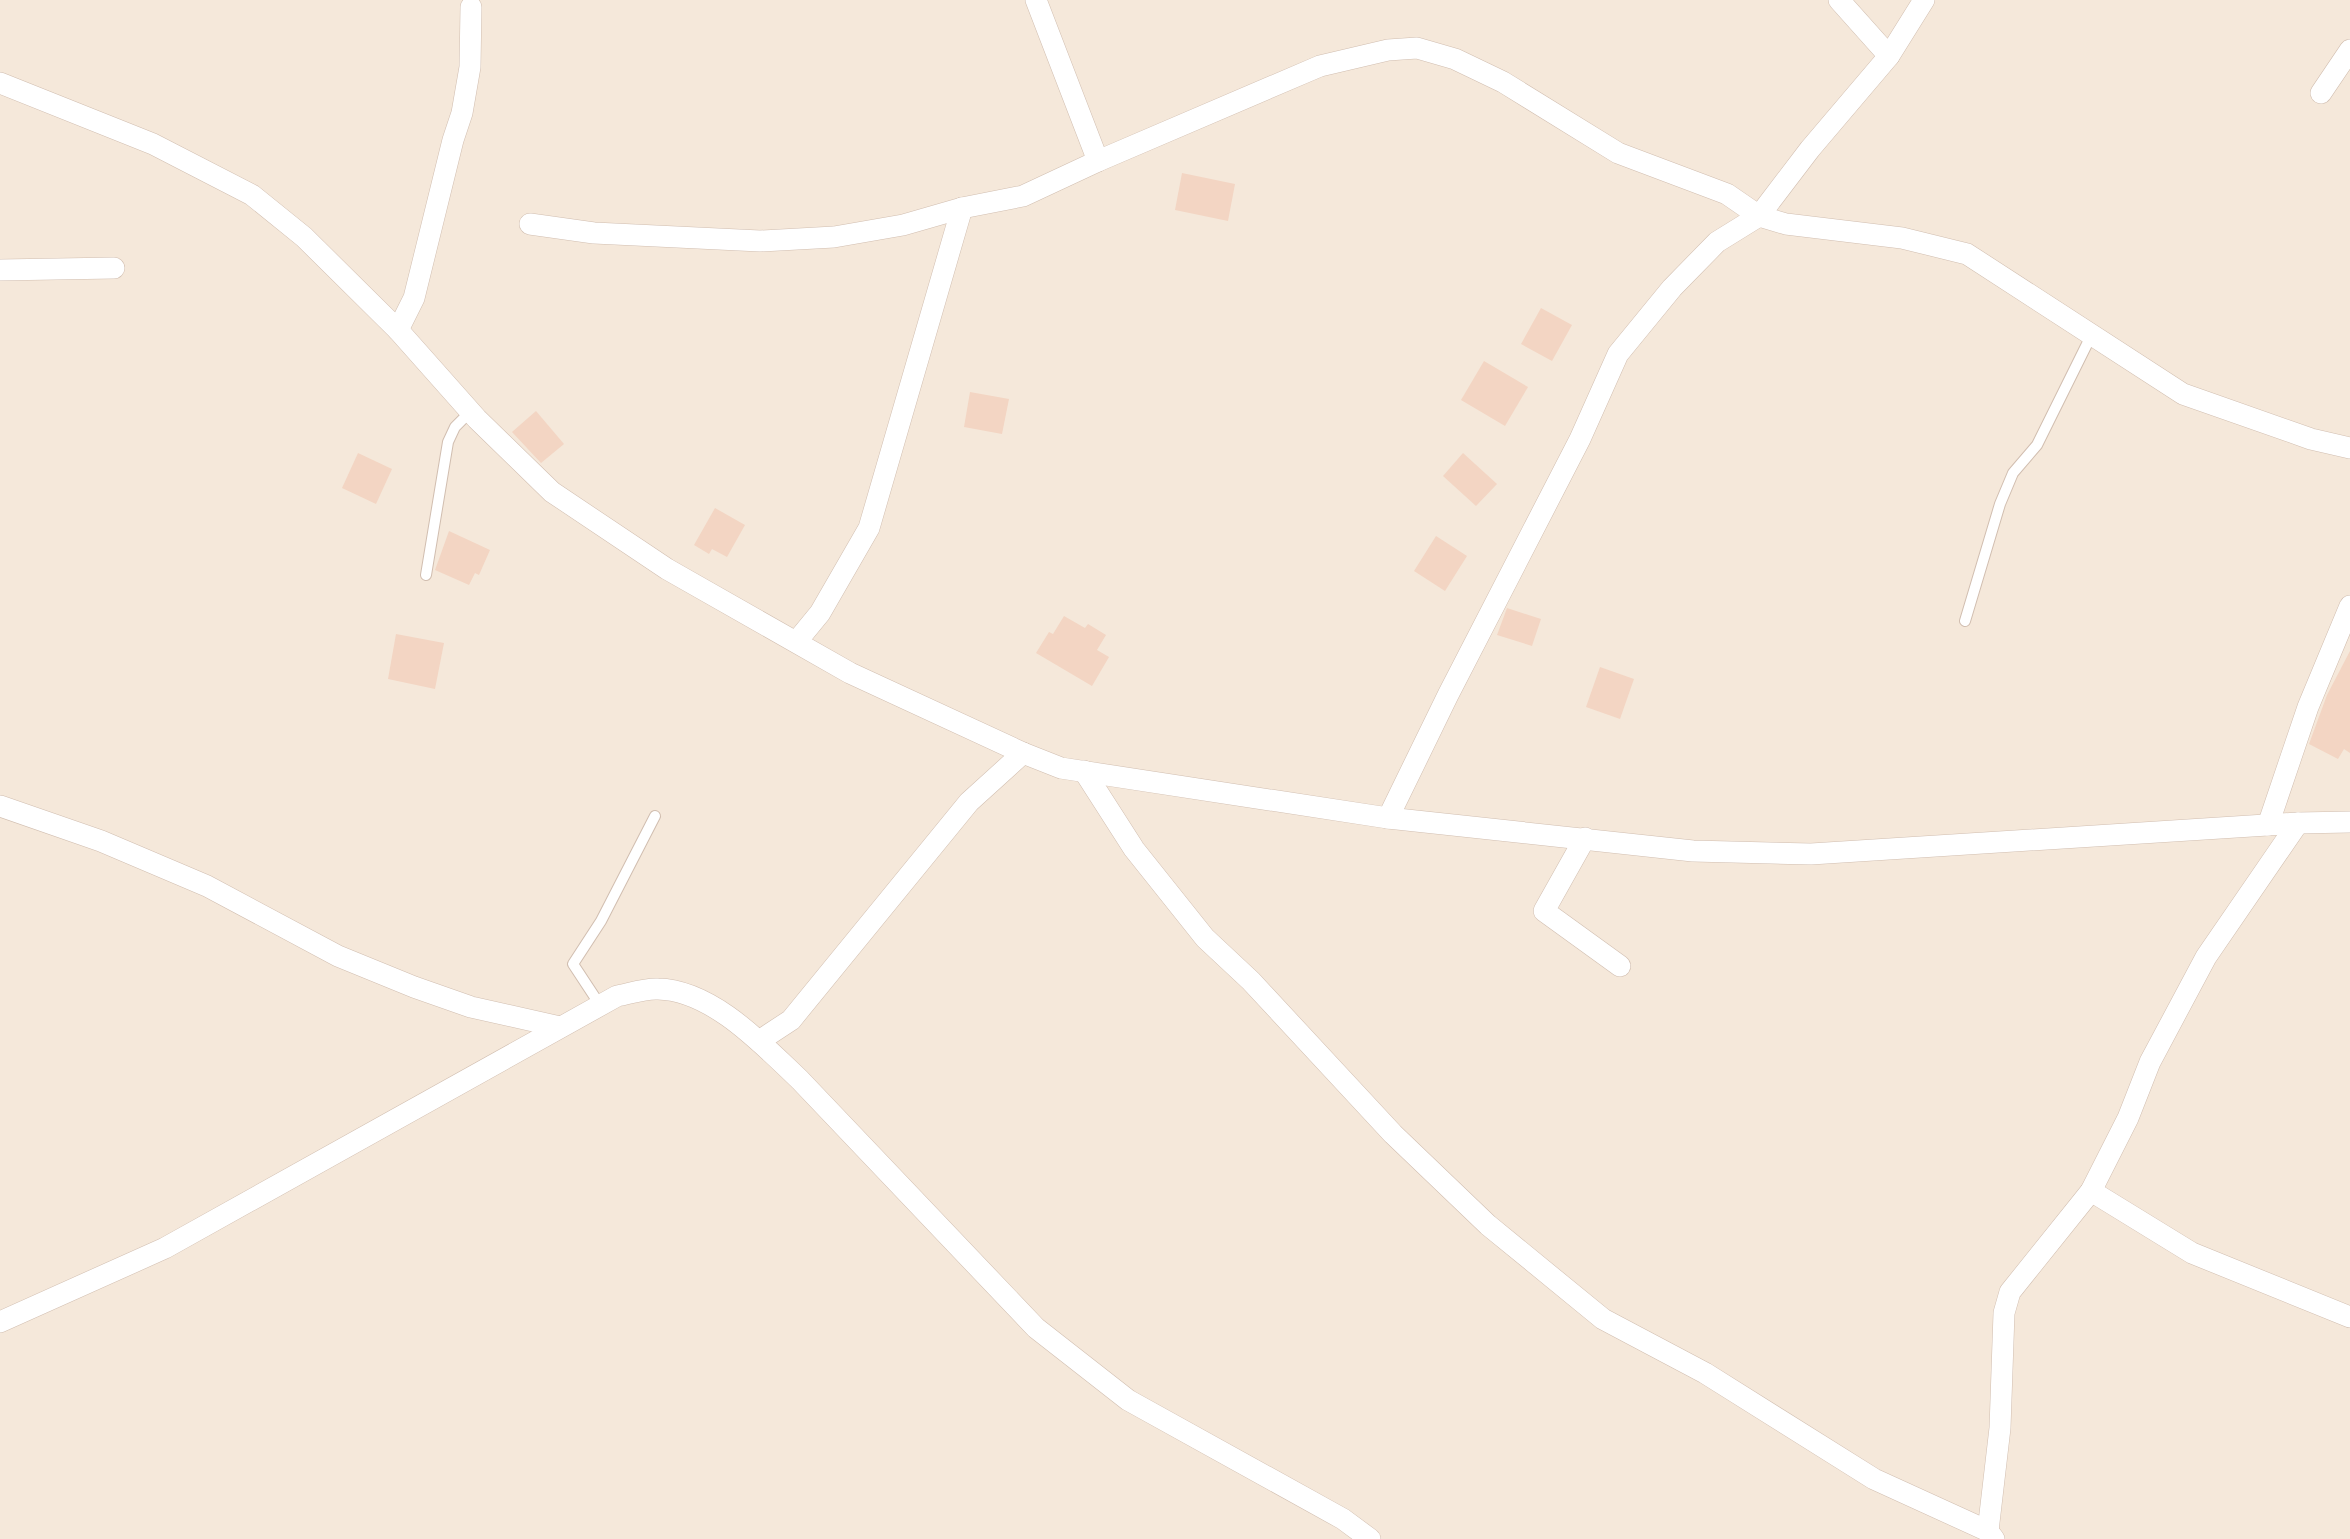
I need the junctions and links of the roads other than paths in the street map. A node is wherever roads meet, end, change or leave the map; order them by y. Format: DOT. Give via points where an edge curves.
graph roads {
  1 [pos="1036,0"];
  2 [pos="1839,0"];
  3 [pos="1924,0"];
  4 [pos="471,7"];
  5 [pos="2350,50"];
  6 [pos="1889,56"];
  7 [pos="0,83"];
  8 [pos="2321,93"];
  9 [pos="1098,161"];
  10 [pos="962,208"];
  11 [pos="1759,216"];
  12 [pos="530,224"];
  13 [pos="114,268"];
  14 [pos="0,270"];
  15 [pos="399,330"];
  16 [pos="2091,336"];
  17 [pos="470,412"];
  18 [pos="2350,448"];
  19 [pos="426,575"];
  20 [pos="2350,606"];
  21 [pos="1965,621"];
  22 [pos="797,641"];
  23 [pos="1023,753"];
  24 [pos="1083,771"];
  25 [pos="0,806"];
  26 [pos="655,816"];
  27 [pos="1388,818"];
  28 [pos="2350,822"];
  29 [pos="2298,823"];
  30 [pos="2268,825"];
  31 [pos="1585,838"];
  32 [pos="1620,966"];
  33 [pos="600,1005"];
  34 [pos="560,1027"];
  35 [pos="759,1041"];
  36 [pos="2091,1191"];
  37 [pos="2350,1317"];
  38 [pos="0,1322"];
  39 [pos="1991,1535"];
  40 [pos="1370,1539"];
  1 -- 9 [label="street"];
  2 -- 6 [label="street"];
  3 -- 6 [label="street"];
  4 -- 15 [label="street" via="470,67 462,113 414,298"];
  5 -- 8 [label="street"];
  6 -- 11 [label="street"];
  7 -- 15 [label="street" via="153,144 252,195 304,237"];
  9 -- 10 [label="street" via="1023,196"];
  9 -- 11 [label="street" via="1320,66 1417,48 1455,58 1503,82 1618,153 1728,194"];
  10 -- 12 [label="street" via="903,225 834,237 760,241 594,233"];
  10 -- 22 [label="street" via="869,528 820,613"];
  11 -- 16 [label="street" via="1786,224 1902,238 1967,254"];
  11 -- 27 [label="street" via="1717,242 1672,288 1618,354 1580,439"];
  13 -- 14 [label="street"];
  15 -- 17 [label="street"];
  16 -- 18 [label="street" via="2183,394 2311,439"];
  16 -- 21 [label="lane" via="2037,445 2013,473"];
  17 -- 19 [label="lane" via="455,427 448,442"];
  17 -- 22 [label="street" via="552,492 667,569"];
  20 -- 30 [label="street" via="2308,707"];
  22 -- 23 [label="street" via="850,673"];
  23 -- 24 [label="street" via="1061,768"];
  23 -- 35 [label="street" via="969,802 791,1020"];
  24 -- 27 [label="street"];
  24 -- 39 [label="street" via="1134,849 1204,938 1251,981 1393,1134 1488,1225 1603,1319 1705,1373 1874,1479"];
  25 -- 34 [label="street" via="101,841 207,886 338,956 414,987 471,1006"];
  26 -- 33 [label="lane" via="601,921 573,964"];
  27 -- 31 [label="street"];
  28 -- 29 [label="street"];
  29 -- 30 [label="street"];
  29 -- 36 [label="street" via="2206,957 2150,1062 2128,1118"];
  30 -- 31 [label="street" via="1811,854 1693,851"];
  31 -- 32 [label="street" via="1544,911"];
  33 -- 34 [label="street"];
  33 -- 35 [label="street" via="617,996 658,988 717,1007"];
  34 -- 38 [label="street" via="165,1248"];
  35 -- 40 [label="street" via="1036,1328 1128,1400 1343,1519"];
  36 -- 37 [label="street" via="2192,1252"];
  36 -- 39 [label="street" via="2010,1292 2004,1313"];
}
